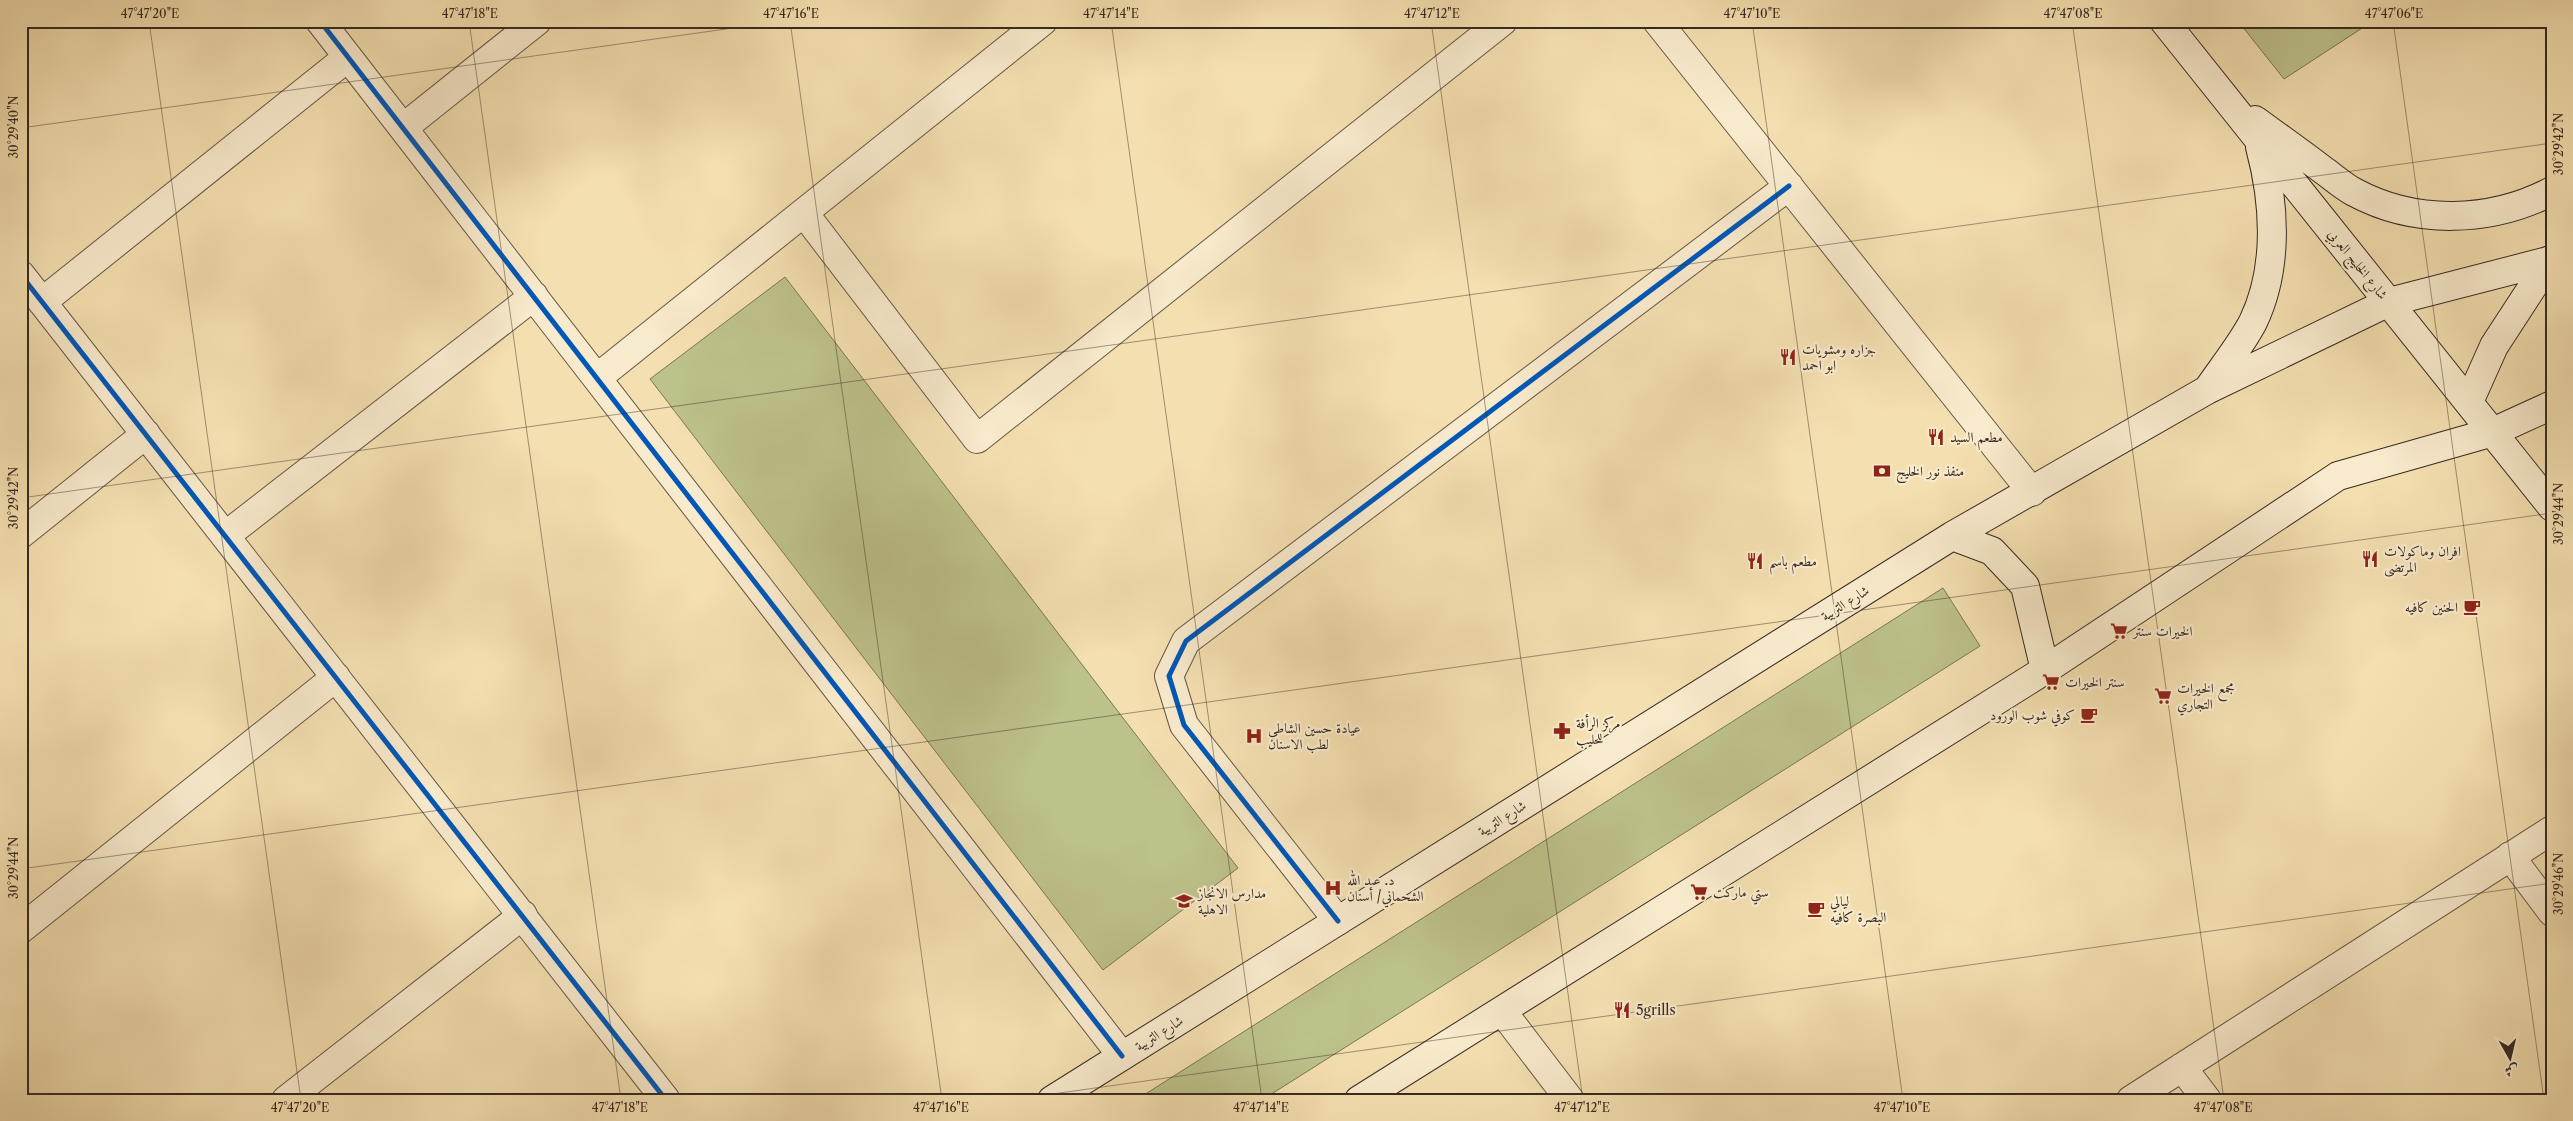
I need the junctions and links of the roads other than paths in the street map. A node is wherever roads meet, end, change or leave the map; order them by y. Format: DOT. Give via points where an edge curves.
graph roads {
  1 [pos="320,21"];
  2 [pos="538,21"];
  3 [pos="1043,21"];
  4 [pos="1503,21"];
  5 [pos="1657,21"];
  6 [pos="2164,21"];
  7 [pos="348,57"];
  8 [pos="2226,99"];
  9 [pos="403,128"];
  10 [pos="2258,138"];
  11 [pos="1789,186"];
  12 [pos="2552,191"];
  13 [pos="804,212"];
  14 [pos="2551,260"];
  15 [pos="21,275"];
  16 [pos="534,296"];
  17 [pos="42,302"];
  18 [pos="2389,302"];
  19 [pos="597,378"];
  20 [pos="2207,390"];
  21 [pos="2469,402"];
  22 [pos="2552,405"];
  23 [pos="2493,432"];
  24 [pos="146,434"];
  25 [pos="2032,492"];
  26 [pos="2552,507"];
  27 [pos="21,534"];
  28 [pos="225,536"];
  29 [pos="1952,536"];
  30 [pos="2045,670"];
  31 [pos="336,677"];
  32 [pos="2552,830"];
  33 [pos="2510,856"];
  34 [pos="2552,912"];
  35 [pos="523,915"];
  36 [pos="1338,921"];
  37 [pos="21,929"];
  38 [pos="1502,1011"];
  39 [pos="1122,1056"];
  40 [pos="2182,1067"];
  41 [pos="286,1100"];
  42 [pos="666,1100"];
  43 [pos="1052,1100"];
  44 [pos="1359,1100"];
  45 [pos="1570,1100"];
  46 [pos="2131,1100"];
  47 [pos="2207,1100"];
  1 -- 7 [label="street"];
  2 -- 9 [label="street"];
  3 -- 13 [label="street"];
  4 -- 13 [label="street" via="977,439"];
  5 -- 11 [label="street"];
  6 -- 8 [label="street, شارع الخليج العربي"];
  7 -- 9 [label="street"];
  7 -- 17 [label="street"];
  8 -- 10 [label="street, شارع الخليج العربي"];
  8 -- 12 [label="street" via="2354,192 2395,209 2437,216 2480,215 2527,204"];
  9 -- 16 [label="street"];
  10 -- 18 [label="street, شارع الخليج العربي"];
  10 -- 20 [label="street" via="2270,183 2271,266 2253,322"];
  11 -- 25 [label="street"];
  11 -- 36 [label="street" via="1186,641 1169,676 1184,725"];
  13 -- 19 [label="street"];
  14 -- 18 [label="street, شارع التربية"];
  14 -- 21 [label="street" via="2494,346"];
  15 -- 17 [label="street"];
  16 -- 19 [label="street"];
  16 -- 28 [label="street"];
  17 -- 24 [label="street"];
  18 -- 20 [label="street, شارع التربية"];
  18 -- 21 [label="street, شارع الخليج العربي"];
  19 -- 39 [label="street"];
  20 -- 25 [label="street, شارع التربية"];
  21 -- 23 [label="street, شارع الخليج العربي"];
  22 -- 23 [label="street"];
  23 -- 26 [label="street, شارع الخليج العربي"];
  23 -- 30 [label="street" via="2338,476"];
  24 -- 27 [label="street"];
  24 -- 28 [label="street"];
  25 -- 29 [label="street, شارع التربية"];
  28 -- 31 [label="street"];
  29 -- 30 [label="street" via="1992,551 2025,586"];
  29 -- 36 [label="street, شارع التربية"];
  30 -- 38 [label="street"];
  31 -- 35 [label="street"];
  31 -- 37 [label="street"];
  32 -- 33 [label="street"];
  33 -- 34 [label="street"];
  33 -- 40 [label="street"];
  35 -- 41 [label="street"];
  35 -- 42 [label="street"];
  36 -- 39 [label="street, شارع التربية"];
  38 -- 44 [label="street"];
  38 -- 45 [label="street"];
  39 -- 43 [label="street, شارع التربية"];
  40 -- 46 [label="street"];
  40 -- 47 [label="street"];
}
